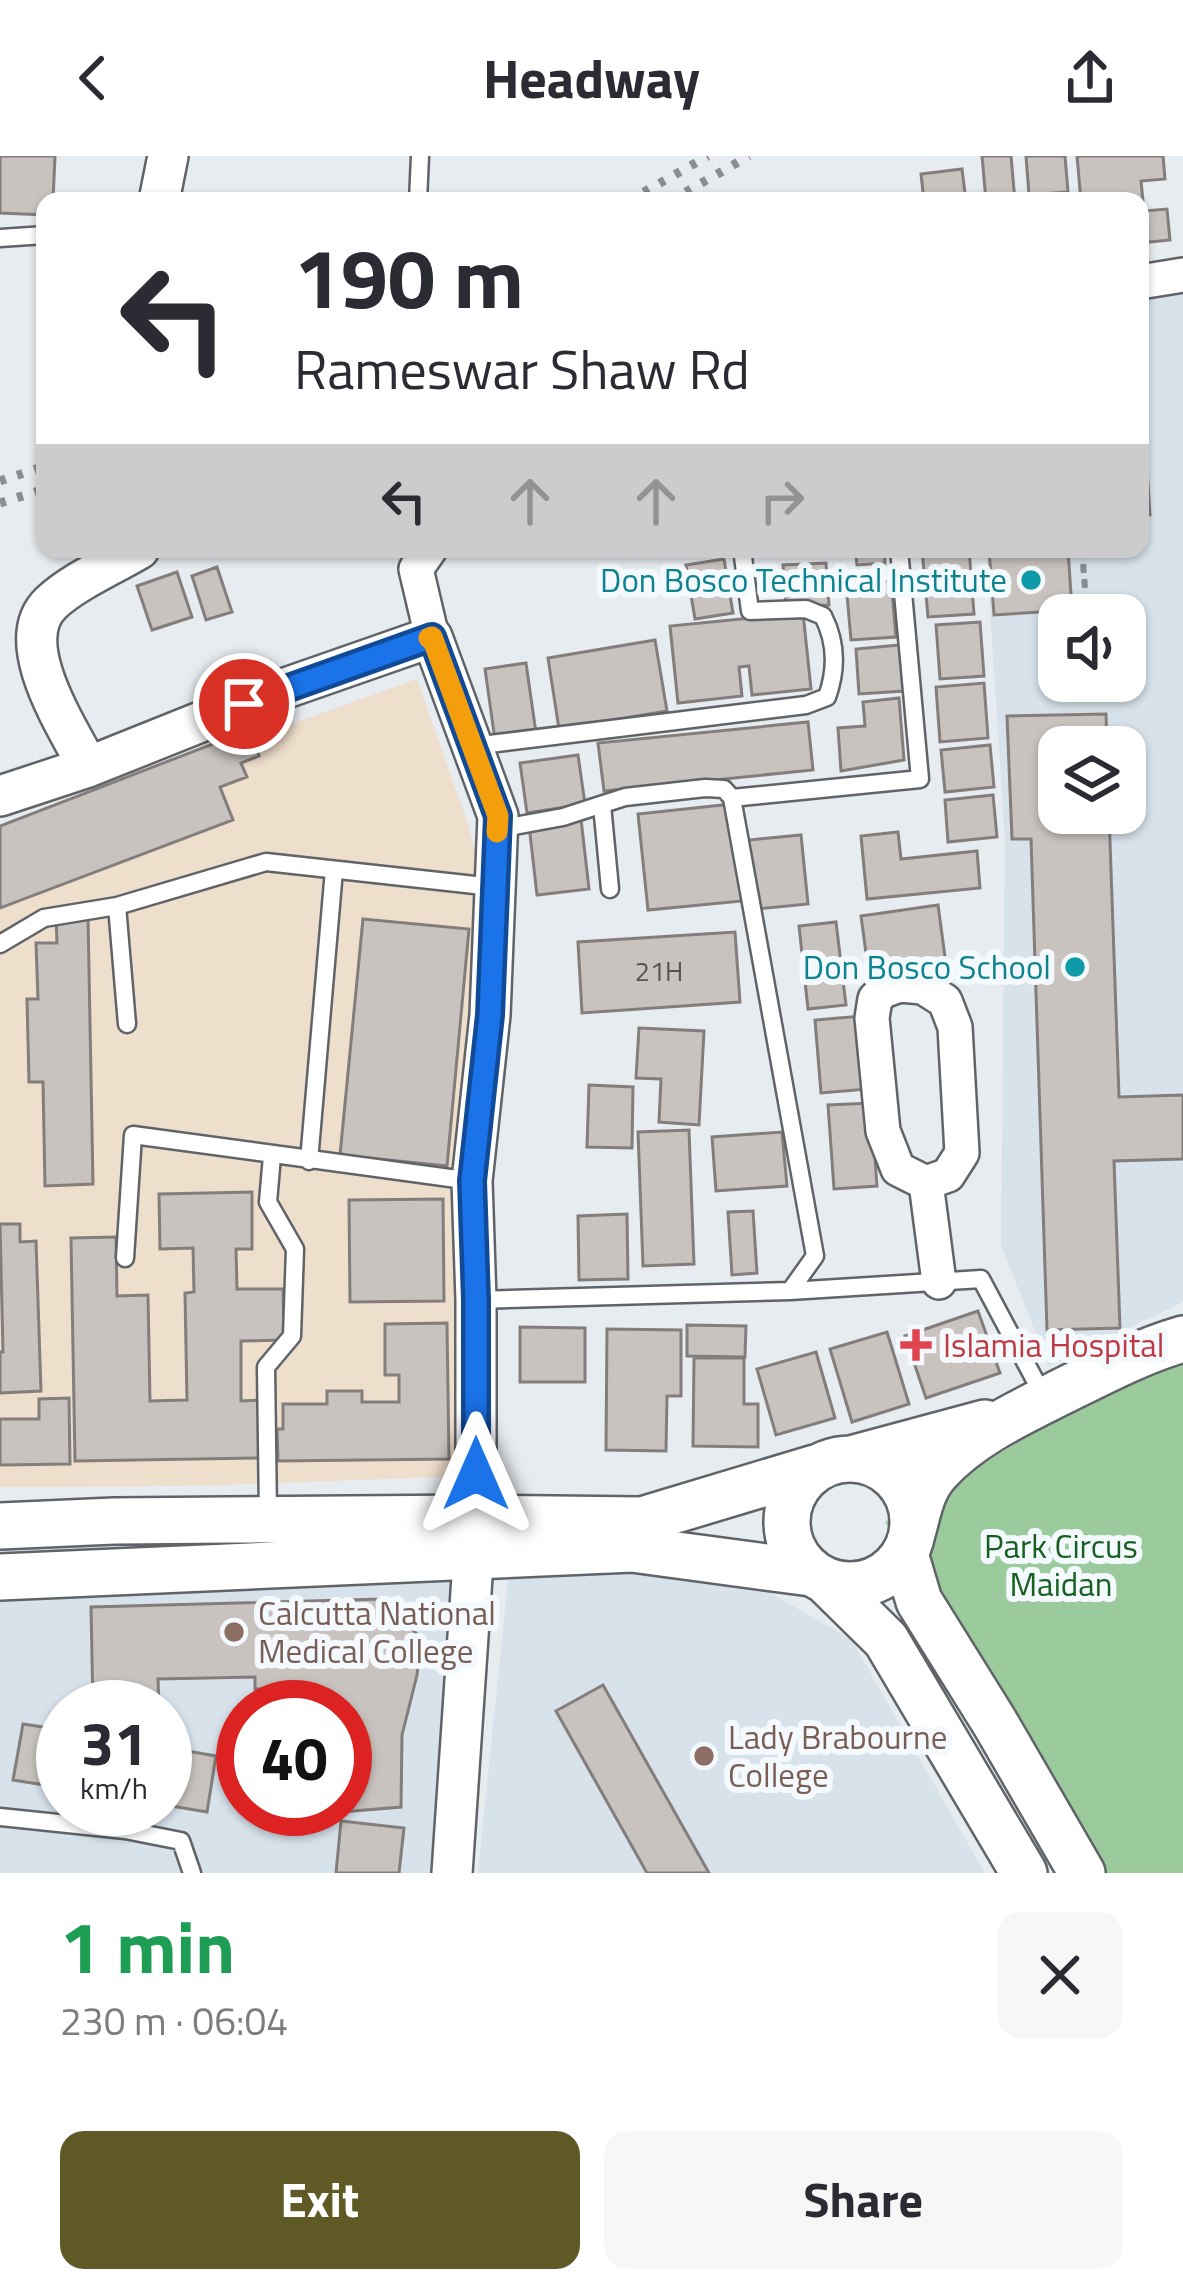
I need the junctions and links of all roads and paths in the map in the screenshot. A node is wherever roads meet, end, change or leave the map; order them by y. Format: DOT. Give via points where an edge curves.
graph roads {
  1 [pos="168,156"];
  2 [pos="420,156"];
  3 [pos="161,192"];
  4 [pos="418,192"];
  5 [pos="36,236"];
  6 [pos="0,238"];
  7 [pos="1183,275"];
  8 [pos="1149,280"];
  9 [pos="124,558"];
  10 [pos="424,558"];
  11 [pos="743,558"];
  12 [pos="900,558"];
  13 [pos="1083,558"];
  14 [pos="1085,589"];
  15 [pos="432,637"];
  16 [pos="472,746"];
  17 [pos="88,767"];
  18 [pos="0,796"];
  19 [pos="732,798"];
  20 [pos="602,805"];
  21 [pos="497,829"];
  22 [pos="334,870"];
  23 [pos="496,887"];
  24 [pos="610,889"];
  25 [pos="117,906"];
  26 [pos="0,944"];
  27 [pos="127,1024"];
  28 [pos="272,1156"];
  29 [pos="309,1161"];
  30 [pos="472,1181"];
  31 [pos="926,1183"];
  32 [pos="125,1258"];
  33 [pos="940,1282"];
  34 [pos="790,1291"];
  35 [pos="476,1300"];
  36 [pos="1183,1339"];
  37 [pos="1032,1407"];
  38 [pos="835,1463"];
  39 [pos="268,1522"];
  40 [pos="0,1526"];
  41 [pos="475,1537"];
  42 [pos="909,1543"];
  43 [pos="0,1577"];
  44 [pos="819,1577"];
  45 [pos="0,1816"];
  46 [pos="192,1873"];
  47 [pos="452,1873"];
  48 [pos="1024,1873"];
  49 [pos="1082,1873"];
  1 -- 3 [label="street"];
  2 -- 4 [label="lane"];
  5 -- 6 [label="lane"];
  7 -- 8 [label="street"];
  9 -- 17 [label="street" via="64,593 40,618 44,680"];
  10 -- 15 [label="street" via="416,569"];
  11 -- 16 [label="lane" via="750,610 823,616 836,672 827,697"];
  12 -- 19 [label="lane" via="920,779"];
  13 -- 14 [label="path"];
  15 -- 16 [label="street"];
  15 -- 17 [label="street"];
  16 -- 21 [label="street"];
  17 -- 18 [label="street"];
  19 -- 20 [label="lane" via="704,788"];
  19 -- 34 [label="lane" via="815,1256"];
  20 -- 21 [label="lane"];
  20 -- 24 [label="lane"];
  21 -- 23 [label="street"];
  22 -- 23 [label="lane"];
  22 -- 25 [label="lane" via="266,862"];
  22 -- 29 [label="lane"];
  23 -- 30 [label="street"];
  25 -- 26 [label="lane" via="44,918"];
  25 -- 27 [label="lane"];
  28 -- 29 [label="lane"];
  28 -- 32 [label="lane" via="133,1135"];
  28 -- 39 [label="lane" via="268,1202 295,1249 292,1336 266,1367"];
  29 -- 30 [label="lane"];
  30 -- 35 [label="street"];
  31 -- 31 [label="street" via="898,1169 883,1131 872,1018 875,999 900,985 945,1001 955,1028 962,1153 948,1175"];
  31 -- 33 [label="street"];
  33 -- 34 [label="lane"];
  33 -- 37 [label="lane" via="981,1279"];
  34 -- 35 [label="lane"];
  35 -- 41 [label="street"];
  36 -- 37 [label="main road"];
  37 -- 38 [label="main road"];
  37 -- 42 [label="main road" via="938,1471 923,1491"];
  38 -- 41 [label="main road" via="642,1520"];
  38 -- 42 [label="main road" via="876,1464 895,1476 912,1509"];
  38 -- 44 [label="main road" via="802,1478 787,1513 796,1557"];
  39 -- 40 [label="main road"];
  39 -- 41 [label="main road"];
  41 -- 43 [label="main road"];
  41 -- 44 [label="main road" via="632,1549"];
  41 -- 47 [label="street"];
  42 -- 44 [label="main road" via="873,1582 848,1586"];
  42 -- 49 [label="main road" via="919,1601"];
  44 -- 48 [label="main road" via="886,1640"];
  45 -- 46 [label="lane" via="181,1841"];
}
